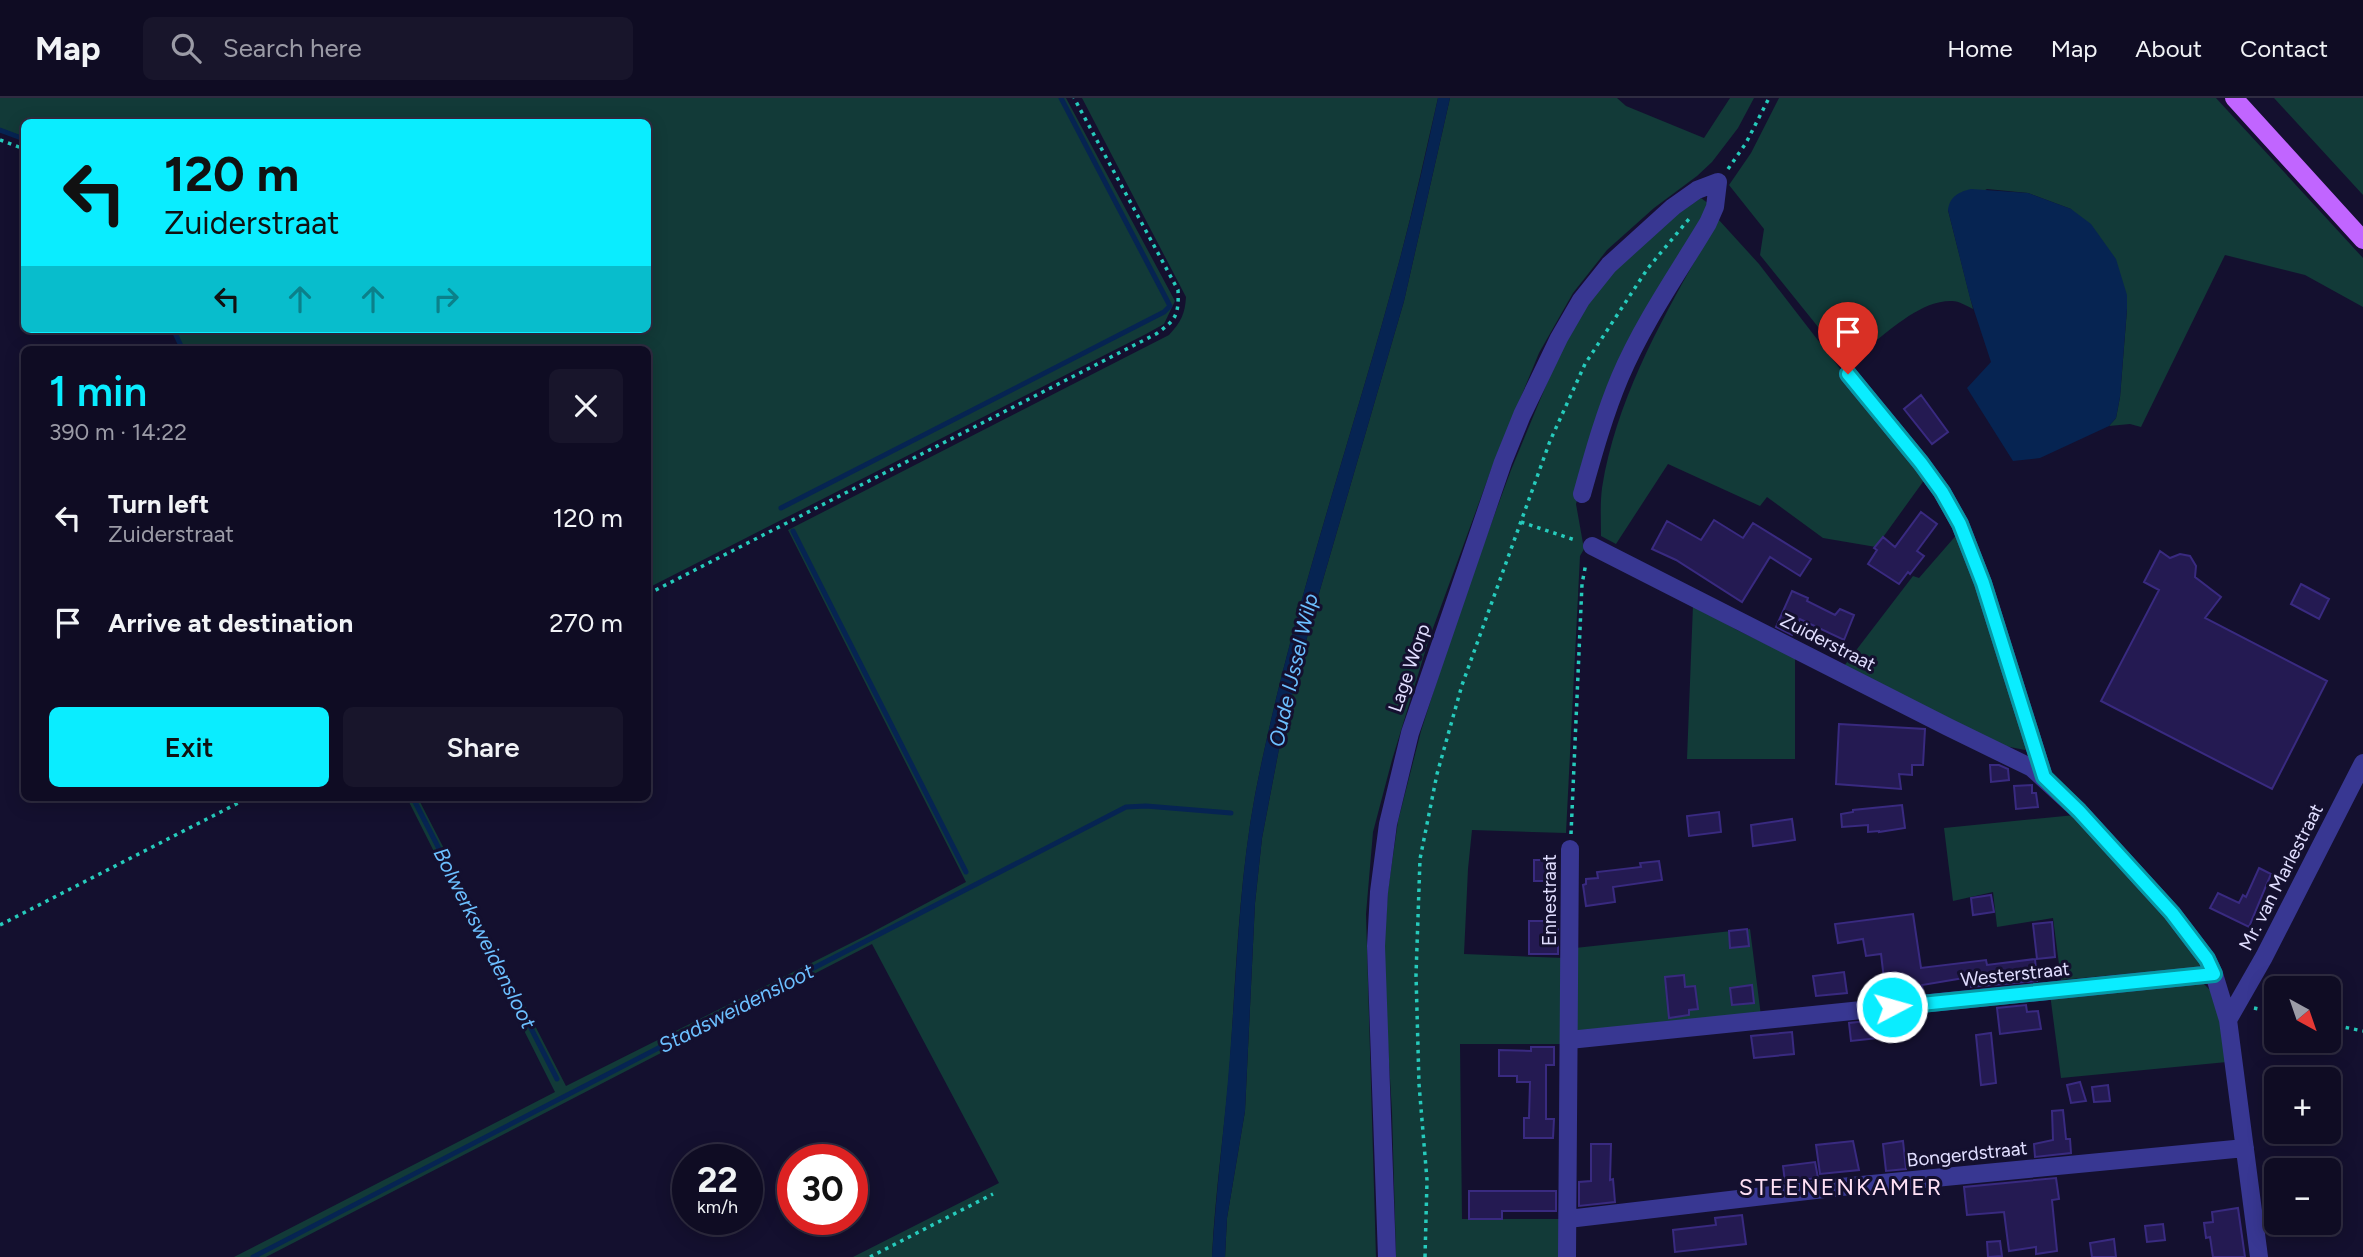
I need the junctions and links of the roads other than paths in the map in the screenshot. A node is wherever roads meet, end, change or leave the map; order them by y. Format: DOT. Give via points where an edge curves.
graph roads {
  1 [pos="2234,98"];
  2 [pos="2363,240"];
  3 [pos="1848,374"];
  4 [pos="1582,494"];
  5 [pos="1592,546"];
  6 [pos="2363,763"];
  7 [pos="2044,777"];
  8 [pos="1570,849"];
  9 [pos="2214,974"];
  10 [pos="2233,1012"];
  11 [pos="1569,1040"];
  12 [pos="2245,1147"];
  13 [pos="1567,1219"];
  14 [pos="1387,1257"];
  15 [pos="1567,1257"];
  16 [pos="2259,1257"];
  1 -- 2 [label="main road"];
  3 -- 7 [label="street, Zuiderstraat" via="1937,484 1960,524"];
  4 -- 14 [label="street, Lage Worp" via="1621,374 1709,223 1718,182 1673,207 1609,265 1559,338 1503,462 1410,733 1388,824 1376,946"];
  5 -- 7 [label="street, Zuiderstraat"];
  6 -- 10 [label="street, Mr. van Marlestraat"];
  7 -- 9 [label="street, Zuiderstraat" via="2172,913"];
  8 -- 11 [label="street, Ennestraat"];
  9 -- 10 [label="street, Zuiderstraat"];
  9 -- 11 [label="street, Westerstraat"];
  10 -- 12 [label="street"];
  11 -- 13 [label="street, Ennestraat"];
  12 -- 13 [label="street, Bongerdstraat"];
  12 -- 16 [label="street"];
  13 -- 15 [label="street, Ennestraat"];
}
